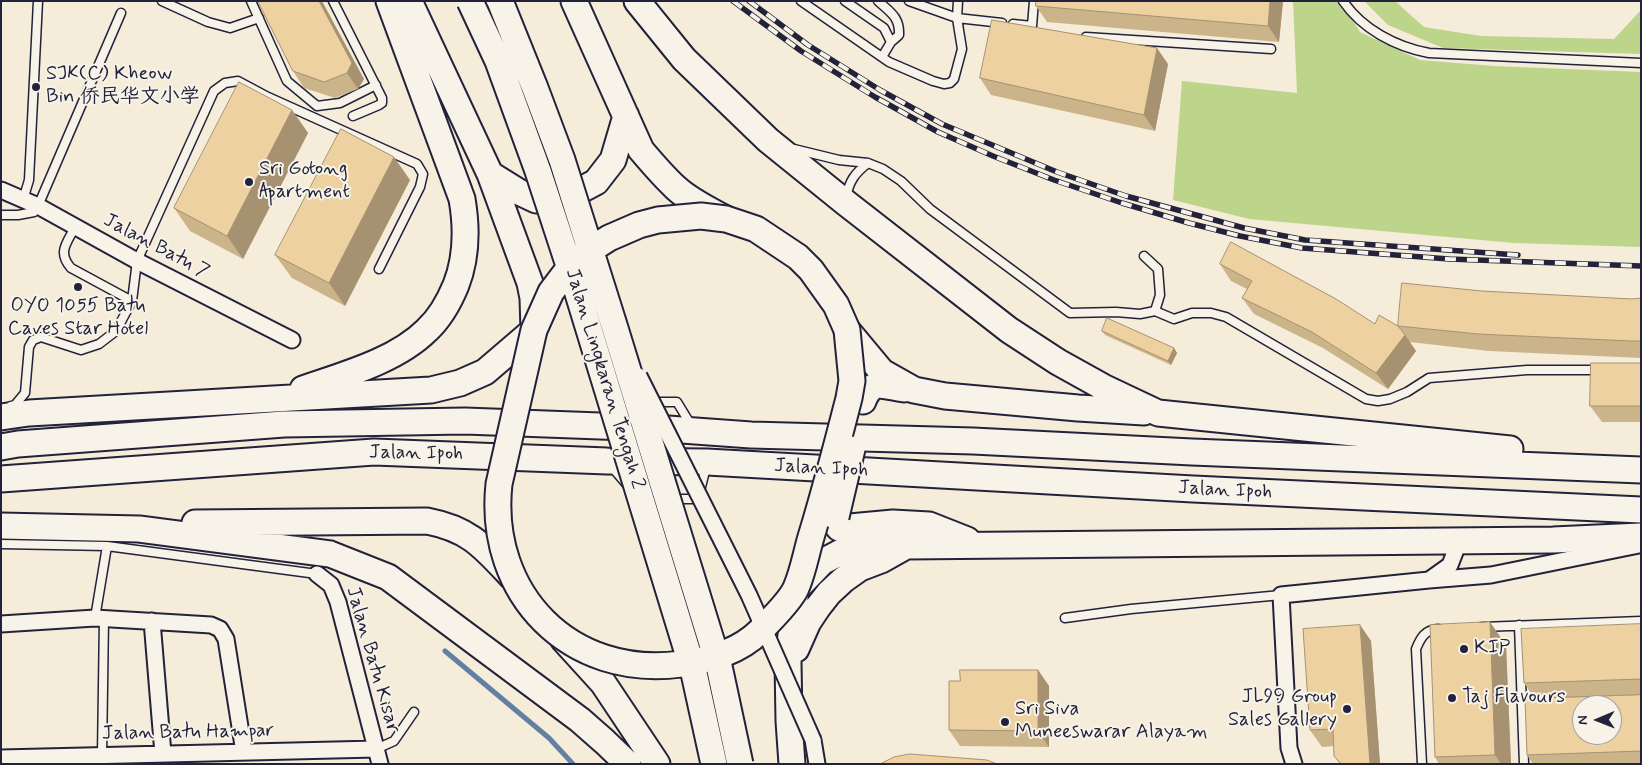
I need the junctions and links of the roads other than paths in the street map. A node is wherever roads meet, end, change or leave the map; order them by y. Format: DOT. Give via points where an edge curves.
graph roads {
  1 [pos="38,1"];
  2 [pos="162,1"];
  3 [pos="251,1"];
  4 [pos="333,1"];
  5 [pos="389,1"];
  6 [pos="409,1"];
  7 [pos="470,1"];
  8 [pos="500,1"];
  9 [pos="574,1"];
  10 [pos="637,1"];
  11 [pos="801,1"];
  12 [pos="845,1"];
  13 [pos="878,1"];
  14 [pos="909,1"];
  15 [pos="958,1"];
  16 [pos="1034,1"];
  17 [pos="1343,1"];
  18 [pos="121,13"];
  19 [pos="259,18"];
  20 [pos="957,18"];
  21 [pos="1032,26"];
  22 [pos="1040,30"];
  23 [pos="1077,36"];
  24 [pos="891,42"];
  25 [pos="1271,49"];
  26 [pos="882,57"];
  27 [pos="1641,63"];
  28 [pos="376,85"];
  29 [pos="353,116"];
  30 [pos="626,116"];
  31 [pos="768,140"];
  32 [pos="868,163"];
  33 [pos="490,174"];
  34 [pos="1,190"];
  35 [pos="23,200"];
  36 [pos="846,203"];
  37 [pos="38,206"];
  38 [pos="1,215"];
  39 [pos="726,219"];
  40 [pos="75,227"];
  41 [pos="1144,256"];
  42 [pos="137,261"];
  43 [pos="379,269"];
  44 [pos="132,301"];
  45 [pos="1155,311"];
  46 [pos="614,325"];
  47 [pos="534,330"];
  48 [pos="847,330"];
  49 [pos="292,340"];
  50 [pos="1612,370"];
  51 [pos="914,390"];
  52 [pos="277,398"];
  53 [pos="617,402"];
  54 [pos="627,402"];
  55 [pos="1,407"];
  56 [pos="1158,413"];
  57 [pos="1,417"];
  58 [pos="603,427"];
  59 [pos="695,431"];
  60 [pos="1,447"];
  61 [pos="607,461"];
  62 [pos="1641,461"];
  63 [pos="707,462"];
  64 [pos="1641,470"];
  65 [pos="1,479"];
  66 [pos="648,499"];
  67 [pos="658,499"];
  68 [pos="1641,510"];
  69 [pos="1,526"];
  70 [pos="139,529"];
  71 [pos="1641,536"];
  72 [pos="1444,540"];
  73 [pos="1,544"];
  74 [pos="982,545"];
  75 [pos="1641,545"];
  76 [pos="107,546"];
  77 [pos="906,546"];
  78 [pos="317,574"];
  79 [pos="512,576"];
  80 [pos="1429,580"];
  81 [pos="796,589"];
  82 [pos="1281,595"];
  83 [pos="100,618"];
  84 [pos="1065,618"];
  85 [pos="152,621"];
  86 [pos="1641,621"];
  87 [pos="1,624"];
  88 [pos="1520,625"];
  89 [pos="1470,627"];
  90 [pos="1450,628"];
  91 [pos="556,632"];
  92 [pos="788,662"];
  93 [pos="1533,707"];
  94 [pos="1523,708"];
  95 [pos="414,712"];
  96 [pos="376,749"];
  97 [pos="244,752"];
  98 [pos="102,755"];
  99 [pos="1,758"];
  100 [pos="164,759"];
  101 [pos="43,760"];
  102 [pos="380,764"];
  103 [pos="628,764"];
  104 [pos="657,764"];
  105 [pos="714,764"];
  106 [pos="740,764"];
  107 [pos="792,764"];
  108 [pos="817,764"];
  109 [pos="1294,764"];
  110 [pos="1422,764"];
  111 [pos="1524,764"];
  1 -- 35 [label="lane" via="29,180"];
  2 -- 19 [label="lane" via="208,22 230,28"];
  3 -- 19 [label="lane"];
  4 -- 28 [label="lane"];
  5 -- 52 [label="highway" via="462,199 465,253 460,275 444,310 414,341 386,358"];
  6 -- 33 [label="highway"];
  7 -- 105 [label="highway, Jalan Lingkaran Tengah 2, bridge" via="498,61 576,287 694,673"];
  8 -- 46 [label="highway, Jalan Lingkaran Tengah 2, bridge" via="562,160"];
  9 -- 30 [label="highway"];
  10 -- 31 [label="highway" via="684,58"];
  11 -- 26 [label="lane"];
  12 -- 24 [label="lane" via="884,28"];
  13 -- 24 [label="lane" via="897,18 900,27 899,35"];
  14 -- 20 [label="lane"];
  15 -- 20 [label="lane"];
  16 -- 21 [label="lane"];
  17 -- 27 [label="lane" via="1357,18 1382,36 1404,48 1429,54"];
  18 -- 37 [label="lane"];
  19 -- 28 [label="lane" via="287,81 317,106 340,103"];
  20 -- 21 [label="lane"];
  20 -- 26 [label="lane" via="962,50 950,83 933,81"];
  21 -- 22 [label="lane"];
  23 -- 25 [label="lane"];
  24 -- 26 [label="lane"];
  28 -- 29 [label="lane" via="382,102"];
  30 -- 33 [label="highway" via="613,160 596,182 562,200 536,200"];
  30 -- 39 [label="highway" via="641,150 658,170 677,189"];
  31 -- 32 [label="lane" via="839,160"];
  31 -- 36 [label="highway"];
  32 -- 36 [label="lane" via="850,180"];
  32 -- 45 [label="lane" via="883,168 901,181 930,208 1070,313 1140,314"];
  33 -- 47 [label="highway" via="530,283"];
  34 -- 35 [label="street, Jalan Batu 7"];
  35 -- 37 [label="street, Jalan Batu 7"];
  36 -- 56 [label="highway" via="1009,330 1058,362"];
  37 -- 38 [label="lane" via="34,212"];
  37 -- 40 [label="street, Jalan Batu 7"];
  39 -- 47 [label="highway, bridge" via="701,216 658,220 609,238 576,259 551,292"];
  39 -- 48 [label="highway, bridge" via="756,229 798,257 836,305"];
  40 -- 42 [label="street, Jalan Batu 7"];
  40 -- 44 [label="lane" via="64,248 66,262 71,268"];
  41 -- 45 [label="lane" via="1158,269 1160,295"];
  42 -- 43 [label="lane" via="214,91 225,83 238,81 416,164 423,174 420,187"];
  42 -- 44 [label="lane"];
  42 -- 49 [label="street, Jalan Batu 7"];
  44 -- 55 [label="lane" via="116,331 99,344 81,350 42,337 33,340 29,347 25,393 15,405"];
  45 -- 50 [label="lane" via="1174,319 1192,313 1226,316 1366,399 1378,401 1407,392 1429,378 1526,370"];
  46 -- 106 [label="highway, Jalan Lingkaran Tengah 2, bridge" via="719,666"];
  46 -- 108 [label="street, bridge" via="748,595 813,740"];
  47 -- 52 [label="highway" via="491,367 460,383 431,390"];
  47 -- 79 [label="highway, bridge" via="499,484 497,506 501,540"];
  48 -- 51 [label="highway" via="882,372"];
  48 -- 81 [label="highway, bridge" via="852,382 849,398"];
  51 -- 56 [label="highway" via="945,396"];
  51 -- 74 [label="highway, bridge" via="874,385 869,388 863,401 835,523 838,528 893,523 928,525"];
  52 -- 57 [label="highway"];
  53 -- 58 [label="lane"];
  54 -- 59 [label="lane" via="677,402"];
  56 -- 62 [label="highway"];
  58 -- 59 [label="highway, Jalan Ipoh"];
  58 -- 60 [label="highway, Jalan Ipoh" via="465,421 284,424"];
  59 -- 64 [label="highway, Jalan Ipoh"];
  61 -- 63 [label="highway, Jalan Ipoh"];
  61 -- 65 [label="highway, Jalan Ipoh" via="374,452"];
  61 -- 66 [label="lane" via="638,499"];
  63 -- 67 [label="lane" via="698,499"];
  63 -- 68 [label="highway, Jalan Ipoh"];
  69 -- 70 [label="highway"];
  70 -- 79 [label="highway" via="199,522 427,521 451,527 475,539"];
  70 -- 103 [label="highway" via="330,554 388,577 580,720"];
  71 -- 72 [label="highway"];
  72 -- 74 [label="highway"];
  72 -- 80 [label="street" via="1455,552 1450,565"];
  73 -- 76 [label="lane"];
  74 -- 77 [label="highway"];
  75 -- 80 [label="street" via="1491,575"];
  76 -- 78 [label="lane"];
  76 -- 83 [label="lane"];
  77 -- 81 [label="highway" via="876,542 843,551 822,562"];
  77 -- 92 [label="highway" via="860,568 829,593 808,622"];
  78 -- 96 [label="street, Jalan Batu Kisar" via="332,585 338,602"];
  79 -- 91 [label="highway, bridge" via="531,608"];
  80 -- 82 [label="street"];
  81 -- 91 [label="highway, bridge" via="759,632 743,645 694,662 670,666 615,662 587,652"];
  81 -- 92 [label="highway"];
  82 -- 84 [label="lane"];
  82 -- 109 [label="street" via="1289,748"];
  83 -- 85 [label="street"];
  83 -- 87 [label="street"];
  83 -- 98 [label="lane"];
  85 -- 97 [label="street" via="212,625 220,629 226,639"];
  85 -- 100 [label="street"];
  86 -- 88 [label="lane"];
  88 -- 89 [label="lane"];
  88 -- 94 [label="lane"];
  90 -- 110 [label="lane" via="1430,630 1421,637 1416,649"];
  91 -- 104 [label="highway" via="603,683"];
  92 -- 107 [label="highway"];
  93 -- 94 [label="lane"];
  94 -- 111 [label="lane"];
  95 -- 96 [label="lane" via="394,741"];
  96 -- 97 [label="street, Jalan Batu Hampar"];
  96 -- 102 [label="street, Jalan Batu Kisar"];
  97 -- 100 [label="street, Jalan Batu Hampar"];
  98 -- 100 [label="street, Jalan Batu Hampar"];
  98 -- 101 [label="street, Jalan Batu Hampar"];
  99 -- 101 [label="street, Jalan Batu Hampar"];
}
